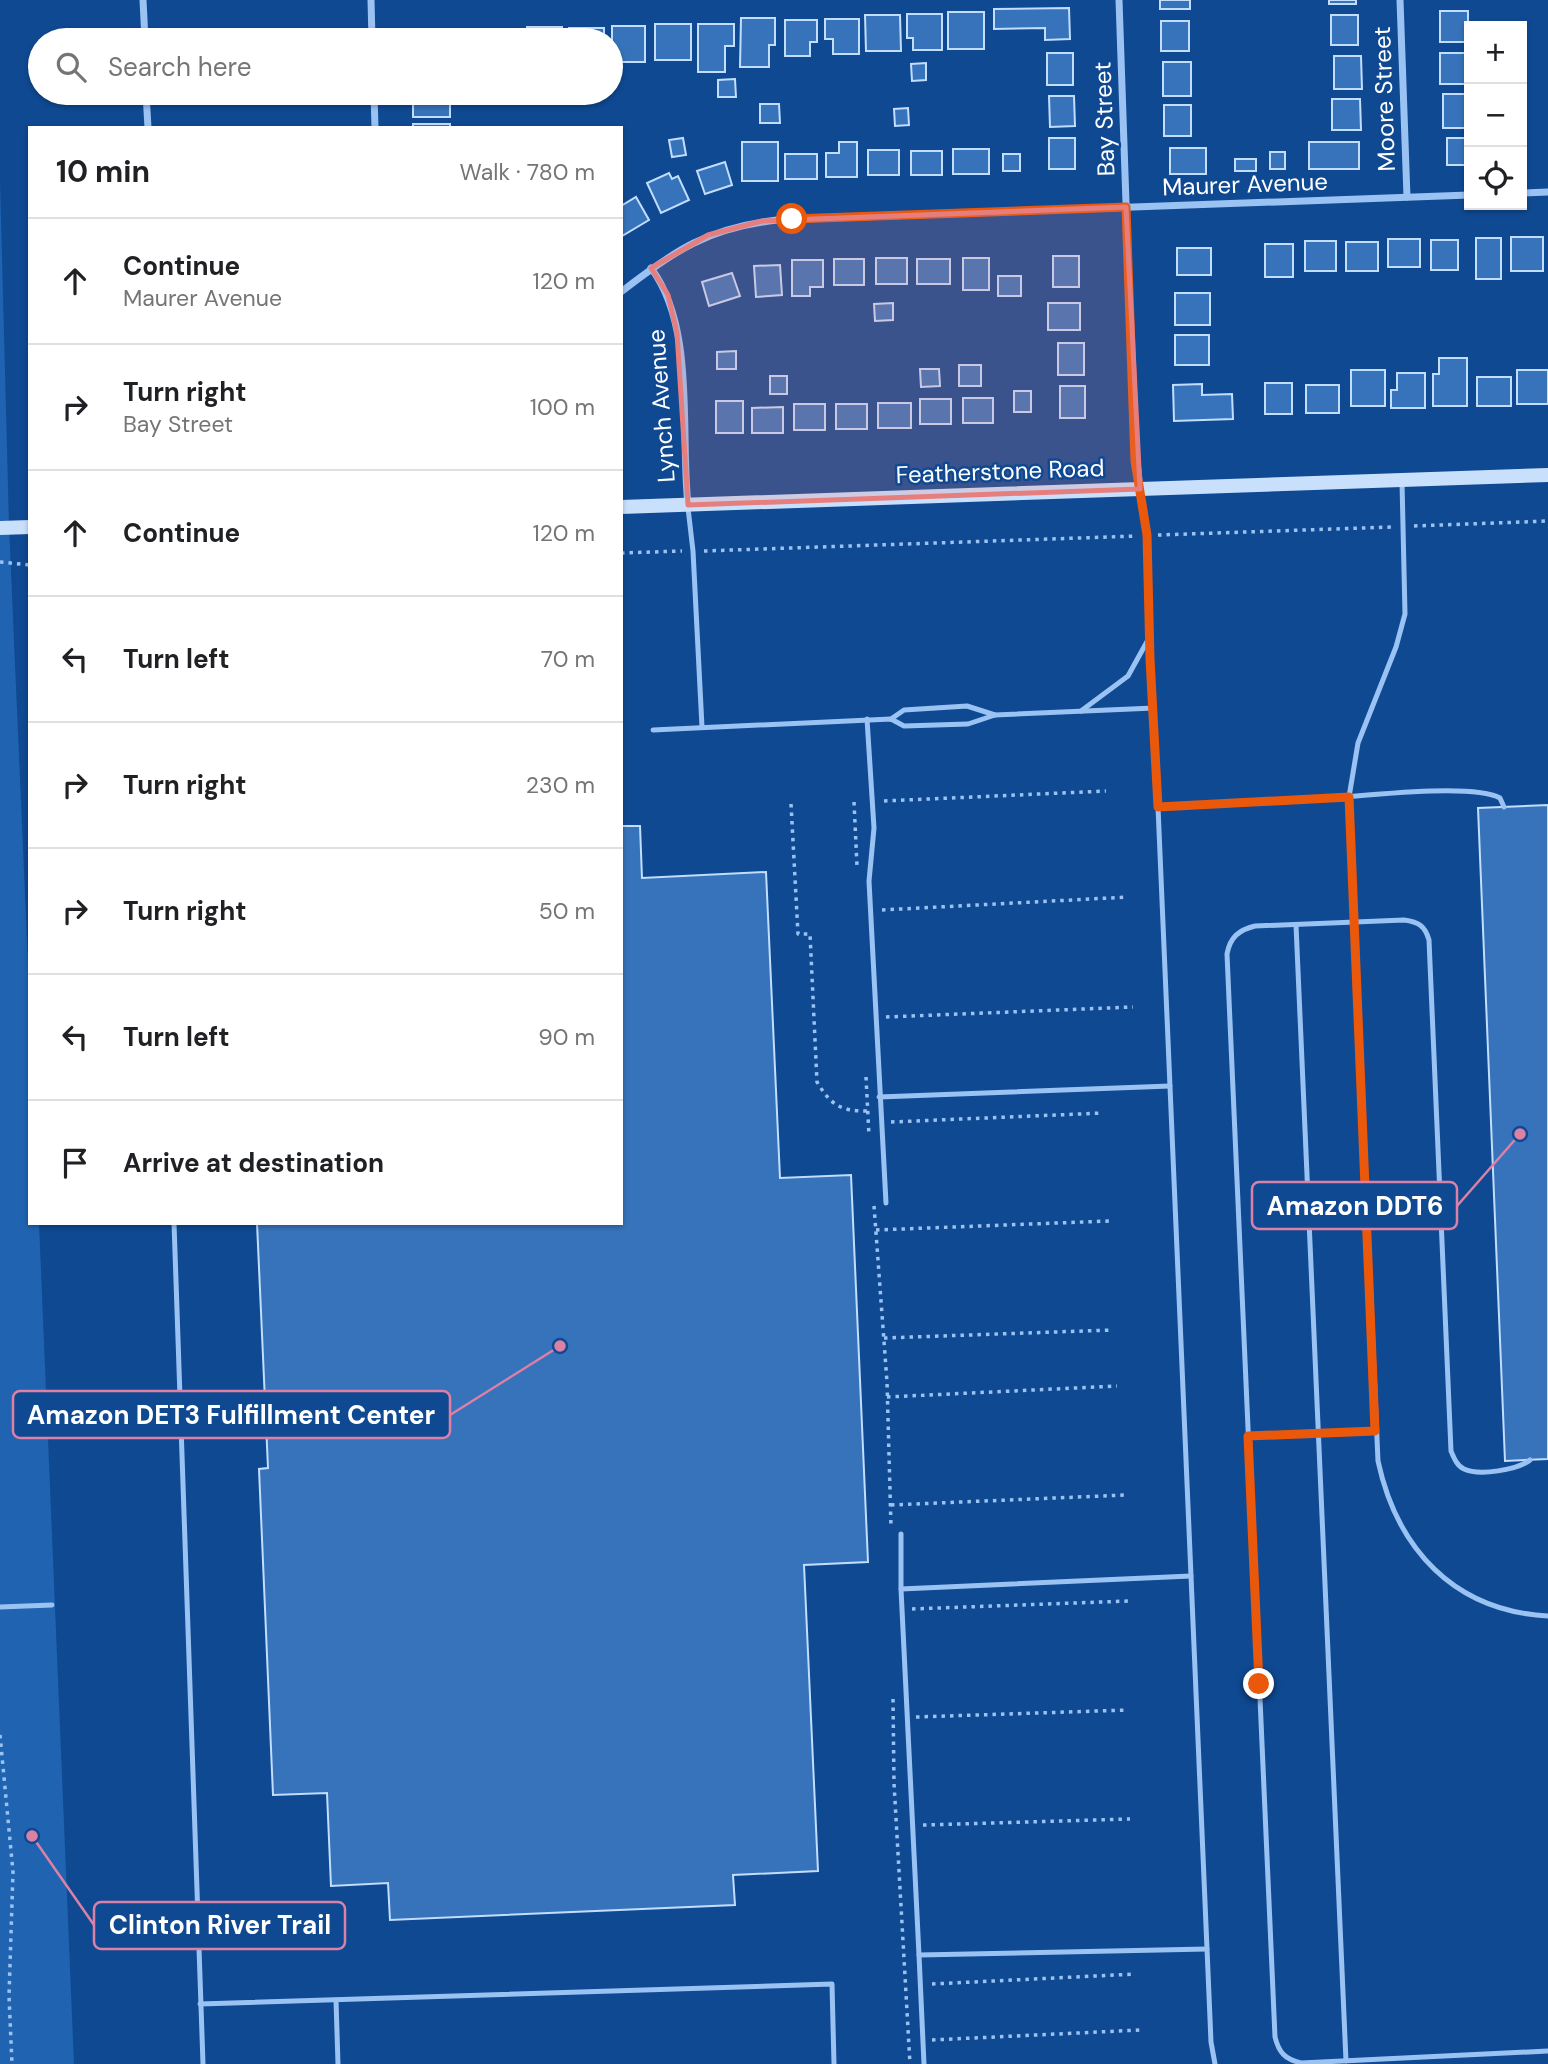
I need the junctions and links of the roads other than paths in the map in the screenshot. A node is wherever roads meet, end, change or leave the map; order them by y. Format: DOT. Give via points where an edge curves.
graph roads {
  1 [pos="143,0"];
  2 [pos="371,0"];
  3 [pos="1119,0"];
  4 [pos="1400,0"];
  5 [pos="144,28"];
  6 [pos="372,28"];
  7 [pos="147,105"];
  8 [pos="374,105"];
  9 [pos="148,126"];
  10 [pos="375,126"];
  11 [pos="1548,192"];
  12 [pos="1527,193"];
  13 [pos="1464,195"];
  14 [pos="1407,197"];
  15 [pos="1126,207"];
  16 [pos="651,268"];
  17 [pos="623,290"];
  18 [pos="1548,475"];
  19 [pos="1401,480"];
  20 [pos="1140,489"];
  21 [pos="688,505"];
  22 [pos="623,507"];
  23 [pos="28,527"];
  24 [pos="0,528"];
  25 [pos="1150,635"];
  26 [pos="1154,709"];
  27 [pos="1080,712"];
  28 [pos="995,715"];
  29 [pos="867,719"];
  30 [pos="891,719"];
  31 [pos="702,727"];
  32 [pos="653,730"];
  33 [pos="1349,797"];
  34 [pos="1158,807"];
  35 [pos="1504,807"];
  36 [pos="1353,922"];
  37 [pos="1296,925"];
  38 [pos="1170,1086"];
  39 [pos="879,1097"];
  40 [pos="886,1203"];
  41 [pos="174,1225"];
  42 [pos="1375,1431"];
  43 [pos="1319,1433"];
  44 [pos="1248,1436"];
  45 [pos="1530,1460"];
  46 [pos="901,1534"];
  47 [pos="1191,1576"];
  48 [pos="901,1589"];
  49 [pos="52,1605"];
  50 [pos="0,1607"];
  51 [pos="1548,1616"];
  52 [pos="1207,1949"];
  53 [pos="919,1955"];
  54 [pos="336,2000"];
  55 [pos="200,2004"];
  56 [pos="1548,2051"];
  57 [pos="1346,2062"];
  58 [pos="202,2064"];
  59 [pos="338,2064"];
  60 [pos="834,2064"];
  61 [pos="924,2064"];
  62 [pos="1215,2064"];
  1 -- 5 [label="street"];
  2 -- 6 [label="street"];
  3 -- 15 [label="street, Bay Street"];
  4 -- 14 [label="street, Moore Street"];
  7 -- 9 [label="street"];
  8 -- 10 [label="street"];
  11 -- 12 [label="street"];
  13 -- 14 [label="street, Maurer Avenue"];
  14 -- 15 [label="street, Maurer Avenue"];
  15 -- 16 [label="street, Maurer Avenue" via="762,221 708,235"];
  15 -- 20 [label="street, Bay Street"];
  16 -- 17 [label="street, Maurer Avenue"];
  16 -- 21 [label="street, Lynch Avenue" via="668,295 677,333"];
  18 -- 19 [label="street, Featherstone Road"];
  19 -- 20 [label="street, Featherstone Road"];
  19 -- 33 [label="lane" via="1405,614 1359,743"];
  20 -- 21 [label="street, Featherstone Road"];
  20 -- 25 [label="lane" via="1147,535"];
  21 -- 22 [label="street, Featherstone Road"];
  21 -- 31 [label="lane"];
  23 -- 24 [label="street"];
  25 -- 26 [label="lane"];
  25 -- 27 [label="lane" via="1128,676"];
  26 -- 27 [label="lane"];
  26 -- 34 [label="lane"];
  27 -- 28 [label="lane"];
  28 -- 30 [label="lane" via="968,724 904,726"];
  28 -- 30 [label="lane" via="967,706 904,710"];
  29 -- 30 [label="lane"];
  29 -- 31 [label="lane"];
  29 -- 39 [label="lane" via="874,828 869,881"];
  31 -- 32 [label="lane"];
  33 -- 34 [label="lane"];
  33 -- 35 [label="lane" via="1481,791 1500,798"];
  33 -- 36 [label="lane"];
  34 -- 38 [label="lane"];
  36 -- 37 [label="lane"];
  36 -- 42 [label="lane"];
  36 -- 45 [label="lane" via="1417,922 1426,929 1429,940 1451,1451 1465,1469 1477,1471 1512,1470"];
  37 -- 43 [label="lane"];
  37 -- 44 [label="lane" via="1243,929 1227,954"];
  38 -- 39 [label="lane"];
  38 -- 47 [label="lane"];
  39 -- 40 [label="lane"];
  41 -- 55 [label="lane"];
  42 -- 43 [label="lane"];
  42 -- 51 [label="lane" via="1391,1507 1428,1564 1452,1583 1501,1609"];
  43 -- 44 [label="lane"];
  43 -- 57 [label="lane"];
  44 -- 57 [label="lane" via="1275,2037 1287,2060"];
  46 -- 48 [label="lane"];
  47 -- 48 [label="lane"];
  47 -- 52 [label="lane"];
  48 -- 53 [label="lane"];
  49 -- 50 [label="lane"];
  52 -- 53 [label="lane"];
  52 -- 62 [label="lane"];
  53 -- 61 [label="lane"];
  54 -- 55 [label="lane"];
  54 -- 59 [label="lane"];
  54 -- 60 [label="lane" via="832,1984"];
  55 -- 58 [label="lane"];
  56 -- 57 [label="lane"];
}
